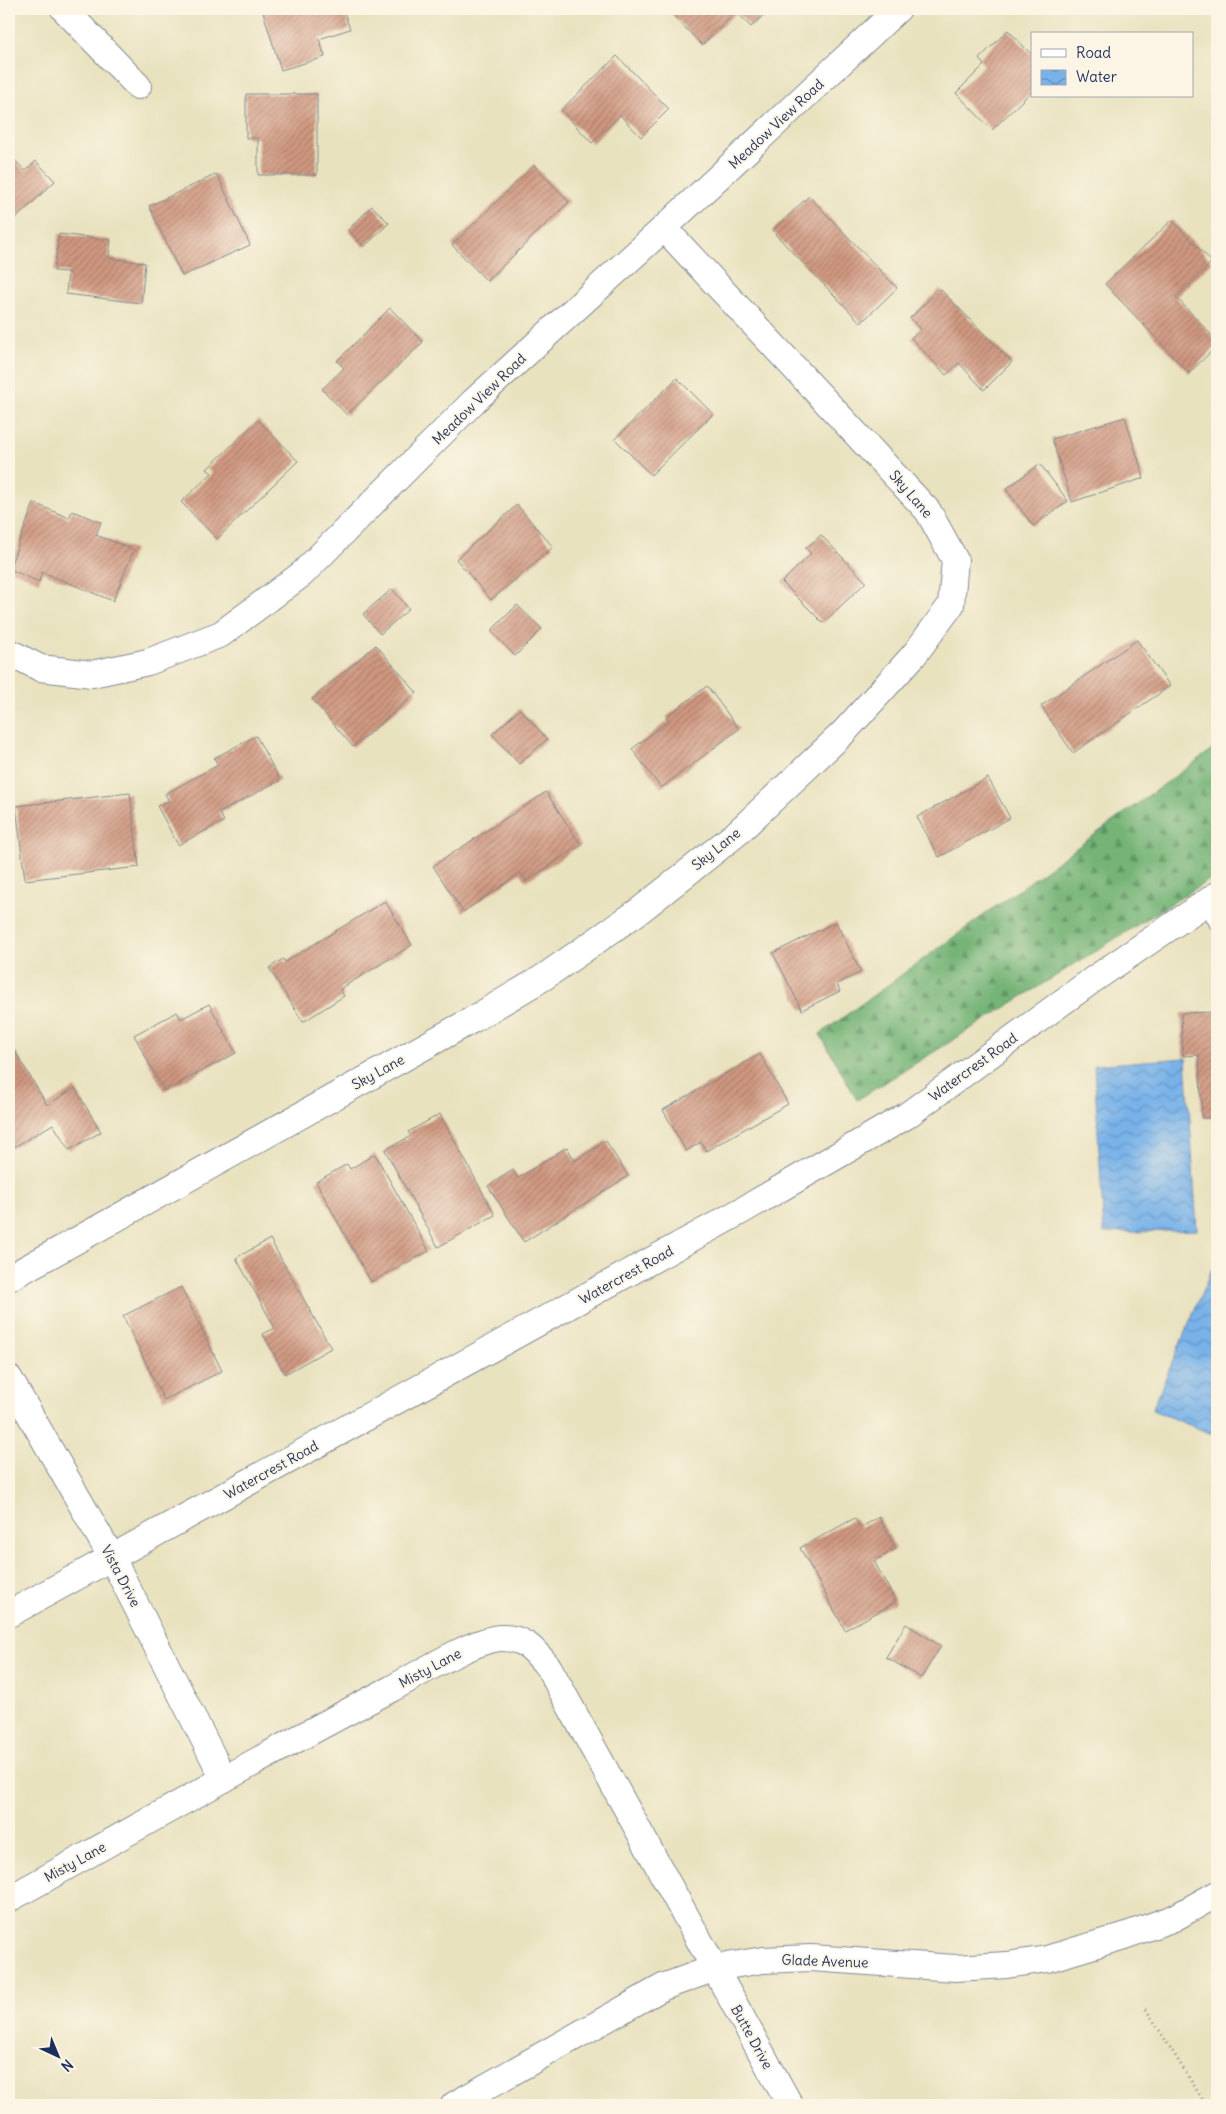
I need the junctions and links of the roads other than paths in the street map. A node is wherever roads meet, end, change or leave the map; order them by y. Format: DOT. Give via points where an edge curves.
graph roads {
  1 [pos="64,9"];
  2 [pos="898,9"];
  3 [pos="138,86"];
  4 [pos="664,228"];
  5 [pos="9,652"];
  6 [pos="1213,907"];
  7 [pos="9,1278"];
  8 [pos="9,1378"];
  9 [pos="112,1558"];
  10 [pos="9,1614"];
  11 [pos="224,1779"];
  12 [pos="1217,1894"];
  13 [pos="9,1899"];
  14 [pos="715,1968"];
  15 [pos="454,2105"];
  16 [pos="790,2105"];
  1 -- 3 [label="street"];
  2 -- 4 [label="street, Meadow View Road"];
  4 -- 5 [label="street, Meadow View Road" via="474,400 302,574 221,634 148,662 92,674 40,668"];
  4 -- 7 [label="street, Sky Lane" via="928,511 955,560 951,605 914,654 843,733 736,834 639,911 544,977 472,1020"];
  6 -- 9 [label="street, Watercrest Road" via="1094,979 906,1116 743,1210"];
  8 -- 9 [label="street, Vista Drive"];
  9 -- 10 [label="street, Watercrest Road"];
  9 -- 11 [label="street, Vista Drive"];
  11 -- 13 [label="street, Misty Lane"];
  11 -- 14 [label="street, Misty Lane" via="475,1645 498,1638 517,1638 534,1650 549,1668"];
  12 -- 14 [label="street, Glade Avenue" via="1174,1918 1124,1936 1047,1959 1007,1965 955,1968 811,1958 763,1960"];
  14 -- 15 [label="street, Glade Avenue" via="664,1987"];
  14 -- 16 [label="street, Butte Drive"];
}
